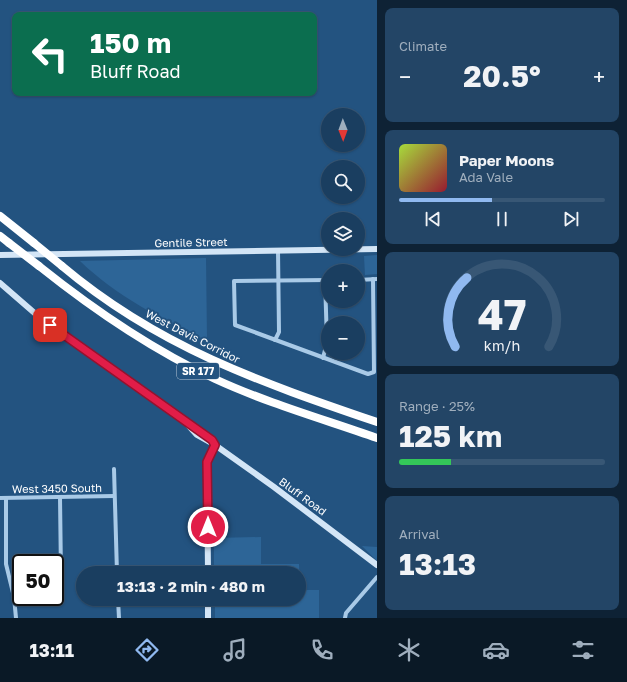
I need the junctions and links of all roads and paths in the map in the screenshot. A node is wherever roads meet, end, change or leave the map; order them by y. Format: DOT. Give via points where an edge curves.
graph roads {
  1 [pos="0,216"];
  2 [pos="0,236"];
  3 [pos="377,249"];
  4 [pos="278,250"];
  5 [pos="2,255"];
  6 [pos="375,279"];
  7 [pos="278,280"];
  8 [pos="321,280"];
  9 [pos="365,280"];
  10 [pos="0,283"];
  11 [pos="275,340"];
  12 [pos="321,358"];
  13 [pos="328,360"];
  14 [pos="377,422"];
  15 [pos="377,438"];
  16 [pos="215,445"];
  17 [pos="114,469"];
  18 [pos="114,496"];
  19 [pos="60,497"];
  20 [pos="0,498"];
  21 [pos="6,498"];
  22 [pos="61,554"];
  23 [pos="0,564"];
  24 [pos="6,564"];
  25 [pos="377,565"];
  26 [pos="117,566"];
  27 [pos="208,566"];
  28 [pos="377,577"];
  29 [pos="118,606"];
  30 [pos="208,606"];
  31 [pos="16,618"];
  32 [pos="119,618"];
  33 [pos="208,618"];
  34 [pos="345,618"];
  1 -- 14 [label="highway, West Davis Corridor / SR 177, bridge" via="96,292 133,318 191,351 267,384"];
  2 -- 15 [label="highway, SR 177, bridge" via="111,320 190,367 247,392"];
  3 -- 4 [label="main road, Gentile Street"];
  4 -- 5 [label="main road, Gentile Street"];
  4 -- 7 [label="street"];
  6 -- 9 [label="street"];
  6 -- 13 [label="street" via="374,372 368,374"];
  7 -- 8 [label="street"];
  7 -- 11 [label="street" via="279,332"];
  7 -- 11 [label="street" via="234,281 235,325"];
  10 -- 16 [label="main road, Bluff Road" via="38,316 188,423 197,435"];
  11 -- 12 [label="street"];
  16 -- 25 [label="main road, Bluff Road" via="338,533"];
  16 -- 27 [label="main road" via="207,462"];
  17 -- 18 [label="street"];
  18 -- 19 [label="street, West 3450 South"];
  18 -- 26 [label="street"];
  19 -- 21 [label="street, West 3450 South"];
  19 -- 22 [label="street"];
  20 -- 21 [label="street, West 3450 South"];
  21 -- 24 [label="street"];
  23 -- 24 [label="street"];
  24 -- 31 [label="street"];
  28 -- 34 [label="street" via="346,613"];
  29 -- 32 [label="street"];
  30 -- 33 [label="main road"];
}
